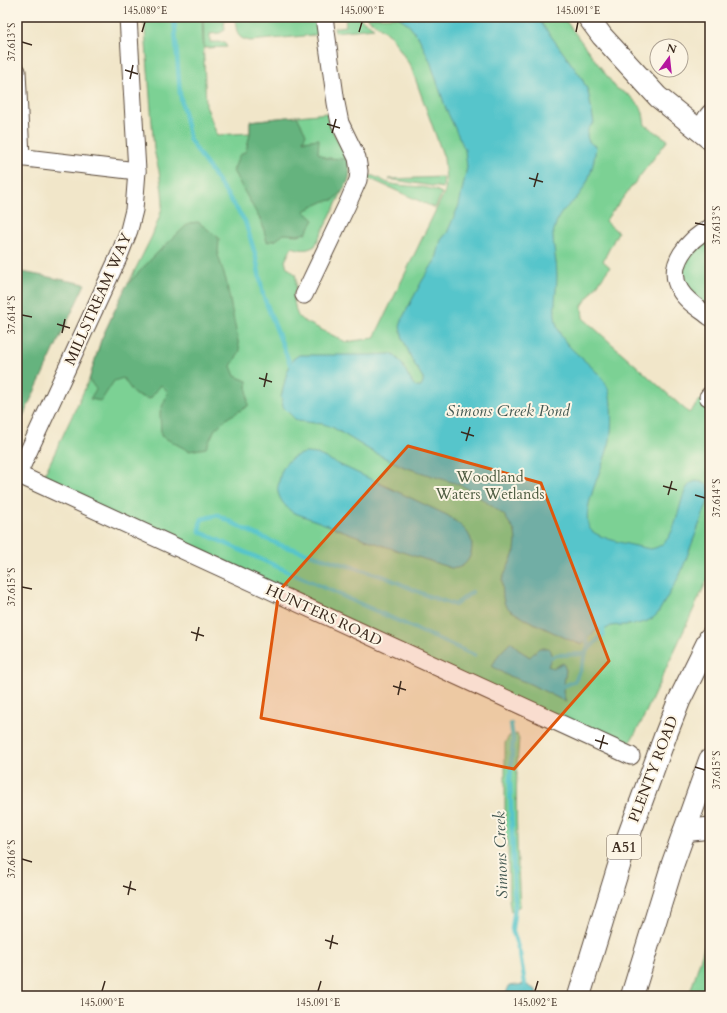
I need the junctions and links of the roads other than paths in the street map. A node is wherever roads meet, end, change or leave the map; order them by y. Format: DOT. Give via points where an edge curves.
graph roads {
  1 [pos="128,17"];
  2 [pos="324,17"];
  3 [pos="588,17"];
  4 [pos="17,71"];
  5 [pos="707,124"];
  6 [pos="19,157"];
  7 [pos="137,171"];
  8 [pos="710,228"];
  9 [pos="304,295"];
  10 [pos="710,317"];
  11 [pos="18,474"];
  12 [pos="710,638"];
  13 [pos="631,756"];
  14 [pos="710,760"];
  15 [pos="710,828"];
  16 [pos="684,831"];
  17 [pos="579,996"];
  18 [pos="632,996"];
  1 -- 7 [label="street, MILLSTREAM WAY"];
  2 -- 9 [label="street" via="340,119 357,158 359,171 358,180 347,205"];
  3 -- 5 [label="street" via="658,97"];
  4 -- 6 [label="street"];
  6 -- 7 [label="street"];
  7 -- 11 [label="street, MILLSTREAM WAY" via="134,210 119,256"];
  8 -- 10 [label="street" via="685,248 679,258 675,274 676,283 685,297"];
  11 -- 13 [label="street, HUNTERS ROAD"];
  12 -- 17 [label="highway, PLENTY ROAD / A51" via="666,734 631,828"];
  14 -- 16 [label="highway"];
  15 -- 16 [label="street"];
  16 -- 18 [label="highway"];
}
